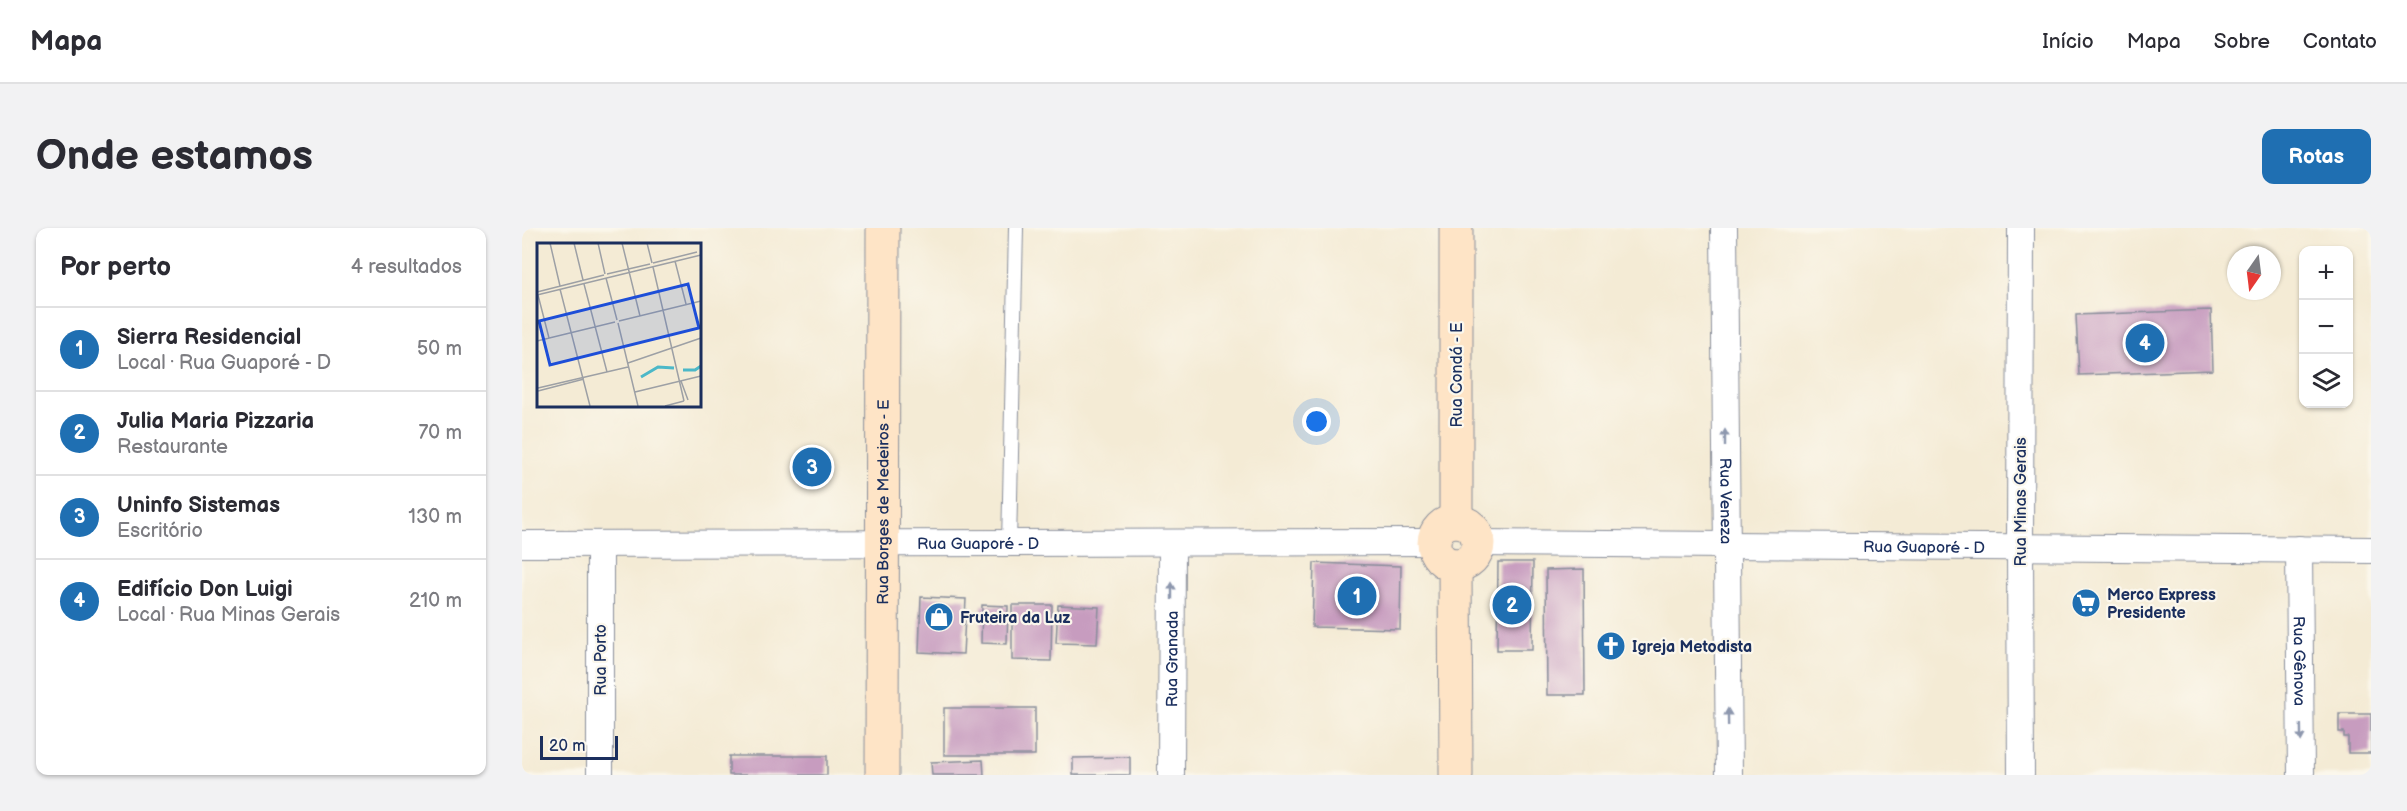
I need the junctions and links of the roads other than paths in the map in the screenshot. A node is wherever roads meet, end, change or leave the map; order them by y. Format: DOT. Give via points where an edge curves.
graph roads {
  1 [pos="883,228"];
  2 [pos="1016,228"];
  3 [pos="1456,228"];
  4 [pos="1724,228"];
  5 [pos="2021,228"];
  6 [pos="1172,543"];
  7 [pos="1456,543"];
  8 [pos="1725,543"];
  9 [pos="522,544"];
  10 [pos="600,544"];
  11 [pos="882,544"];
  12 [pos="1009,544"];
  13 [pos="2020,548"];
  14 [pos="2299,549"];
  15 [pos="2371,550"];
  16 [pos="600,775"];
  17 [pos="882,775"];
  18 [pos="1170,775"];
  19 [pos="1456,775"];
  20 [pos="1729,775"];
  21 [pos="2021,775"];
  22 [pos="2301,775"];
  1 -- 11 [label="street, Rua Borges de Medeiros - E"];
  2 -- 12 [label="lane"];
  3 -- 7 [label="street, Rua Condá - E"];
  8 -- 4 [label="street, Rua Veneza, one-way"];
  5 -- 13 [label="street, Rua Minas Gerais"];
  6 -- 7 [label="street, Rua Guaporé - D"];
  6 -- 12 [label="street, Rua Guaporé - D"];
  18 -- 6 [label="street, Rua Granada, one-way"];
  7 -- 8 [label="street, Rua Guaporé - D"];
  7 -- 19 [label="street, Rua Condá - E"];
  8 -- 13 [label="street, Rua Guaporé - D"];
  20 -- 8 [label="street, Rua Veneza, one-way"];
  9 -- 10 [label="street, Rua Guaporé - D"];
  10 -- 11 [label="street, Rua Guaporé - D"];
  10 -- 16 [label="street, Rua Porto"];
  11 -- 12 [label="street, Rua Guaporé - D"];
  11 -- 17 [label="street, Rua Borges de Medeiros - E"];
  13 -- 14 [label="street, Rua Guaporé - D"];
  13 -- 21 [label="street, Rua Minas Gerais"];
  14 -- 15 [label="street, Rua Guaporé - D"];
  14 -- 22 [label="street, Rua Gênova, one-way"];
}
